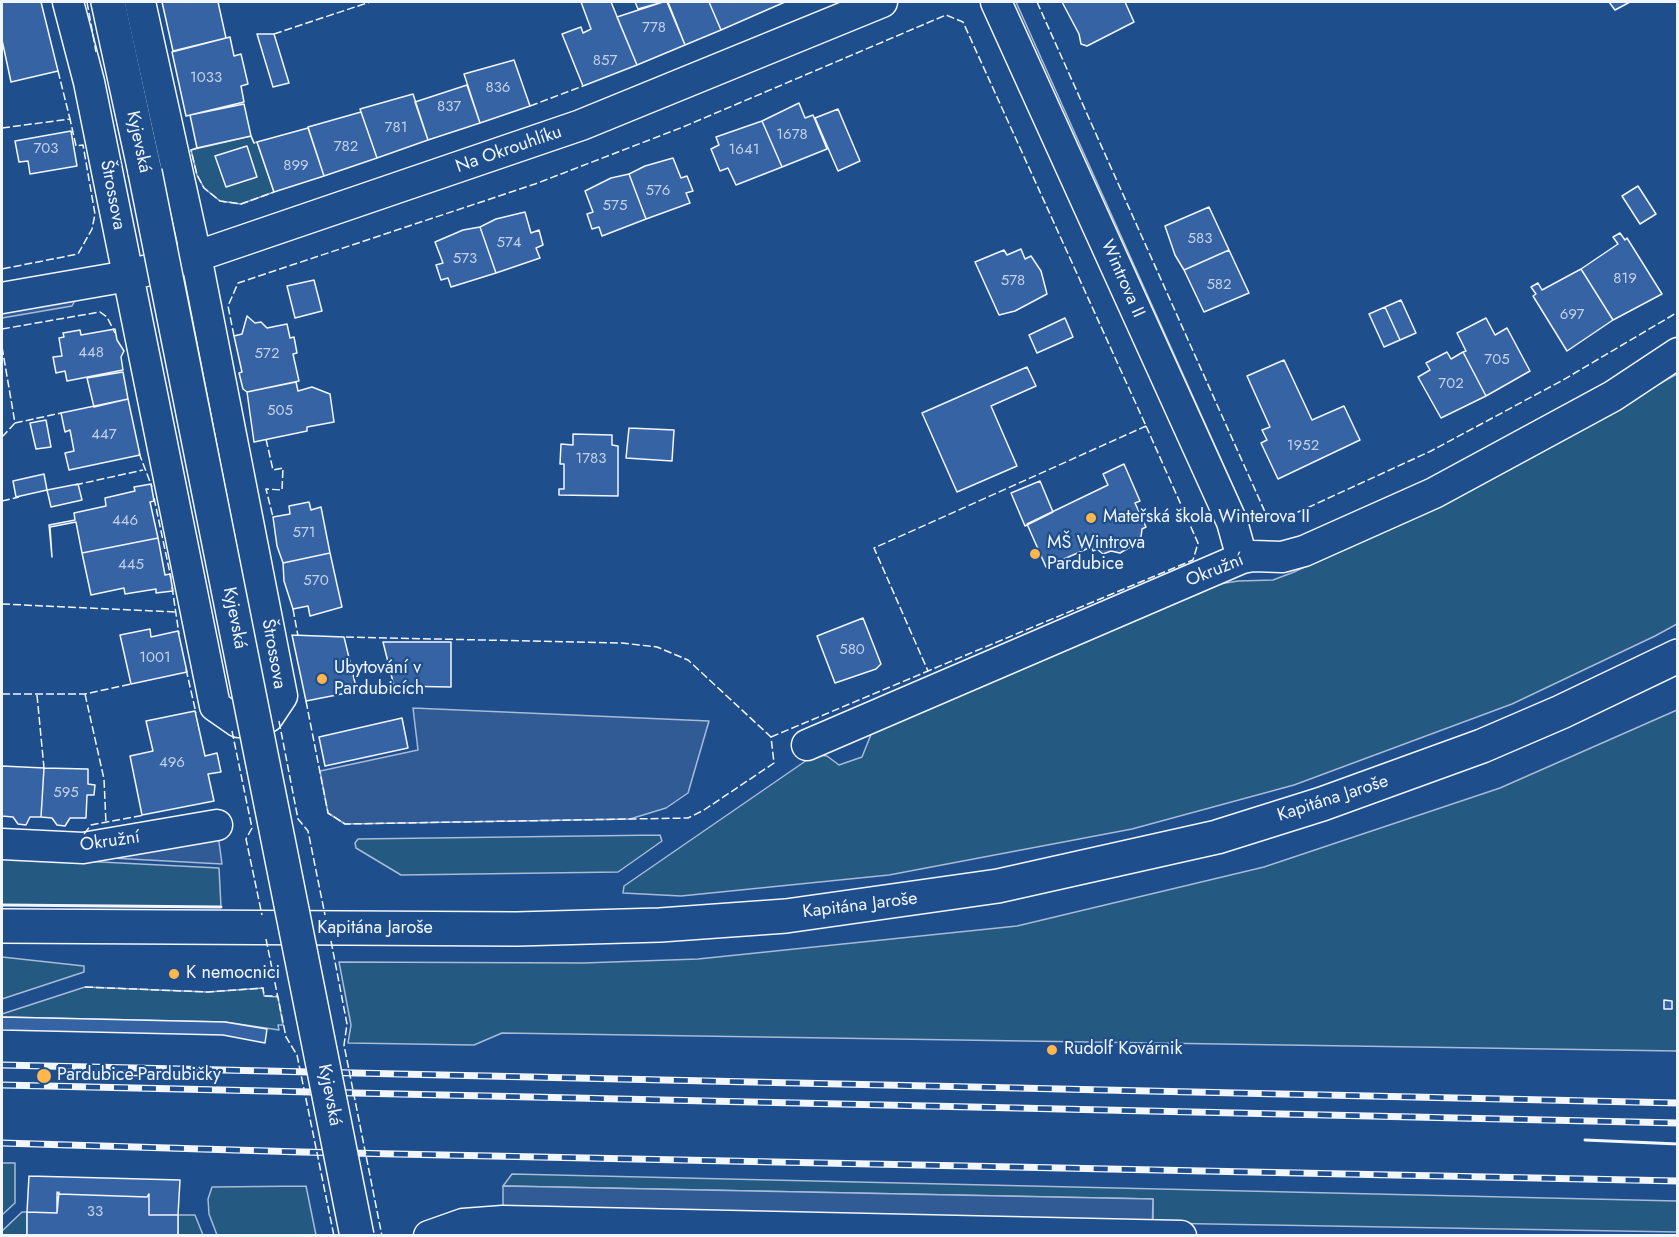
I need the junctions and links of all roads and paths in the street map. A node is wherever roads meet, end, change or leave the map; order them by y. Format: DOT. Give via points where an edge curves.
graph roads {
  1 [pos="68,2"];
  2 [pos="108,2"];
  3 [pos="140,2"];
  4 [pos="882,2"];
  5 [pos="996,2"];
  6 [pos="196,256"];
  7 [pos="128,276"];
  8 [pos="2,298"];
  9 [pos="1677,352"];
  10 [pos="1242,558"];
  11 [pos="1677,656"];
  12 [pos="807,745"];
  13 [pos="217,825"];
  14 [pos="2,844"];
  15 [pos="2,926"];
  16 [pos="357,1236"];
  17 [pos="429,1236"];
  18 [pos="1181,1236"];
  1 -- 7 [label="street, Štrossova" via="89,82"];
  2 -- 16 [label="main road, Kyjevská, bridge"];
  3 -- 6 [label="street, Štrossova"];
  4 -- 6 [label="street, Na Okrouhlíku" via="581,125"];
  5 -- 10 [label="street, Wintrova II" via="1237,534"];
  6 -- 7 [label="street, Na Okrouhlíku"];
  6 -- 7 [label="street, Štrossova" via="282,696 268,717 238,722 214,706"];
  7 -- 8 [label="street, Na Okrouhlíku"];
  9 -- 10 [label="street, Okružní" via="1613,396 1434,493 1304,551 1282,557"];
  10 -- 12 [label="street, Okružní"];
  11 -- 15 [label="main road, Kapitána Jaroše" via="1482,746 1322,804 1217,837 998,886 810,913 660,925 517,929"];
  13 -- 14 [label="street, Okružní" via="83,848"];
  17 -- 18 [label="street" via="463,1224 502,1221"];
}
